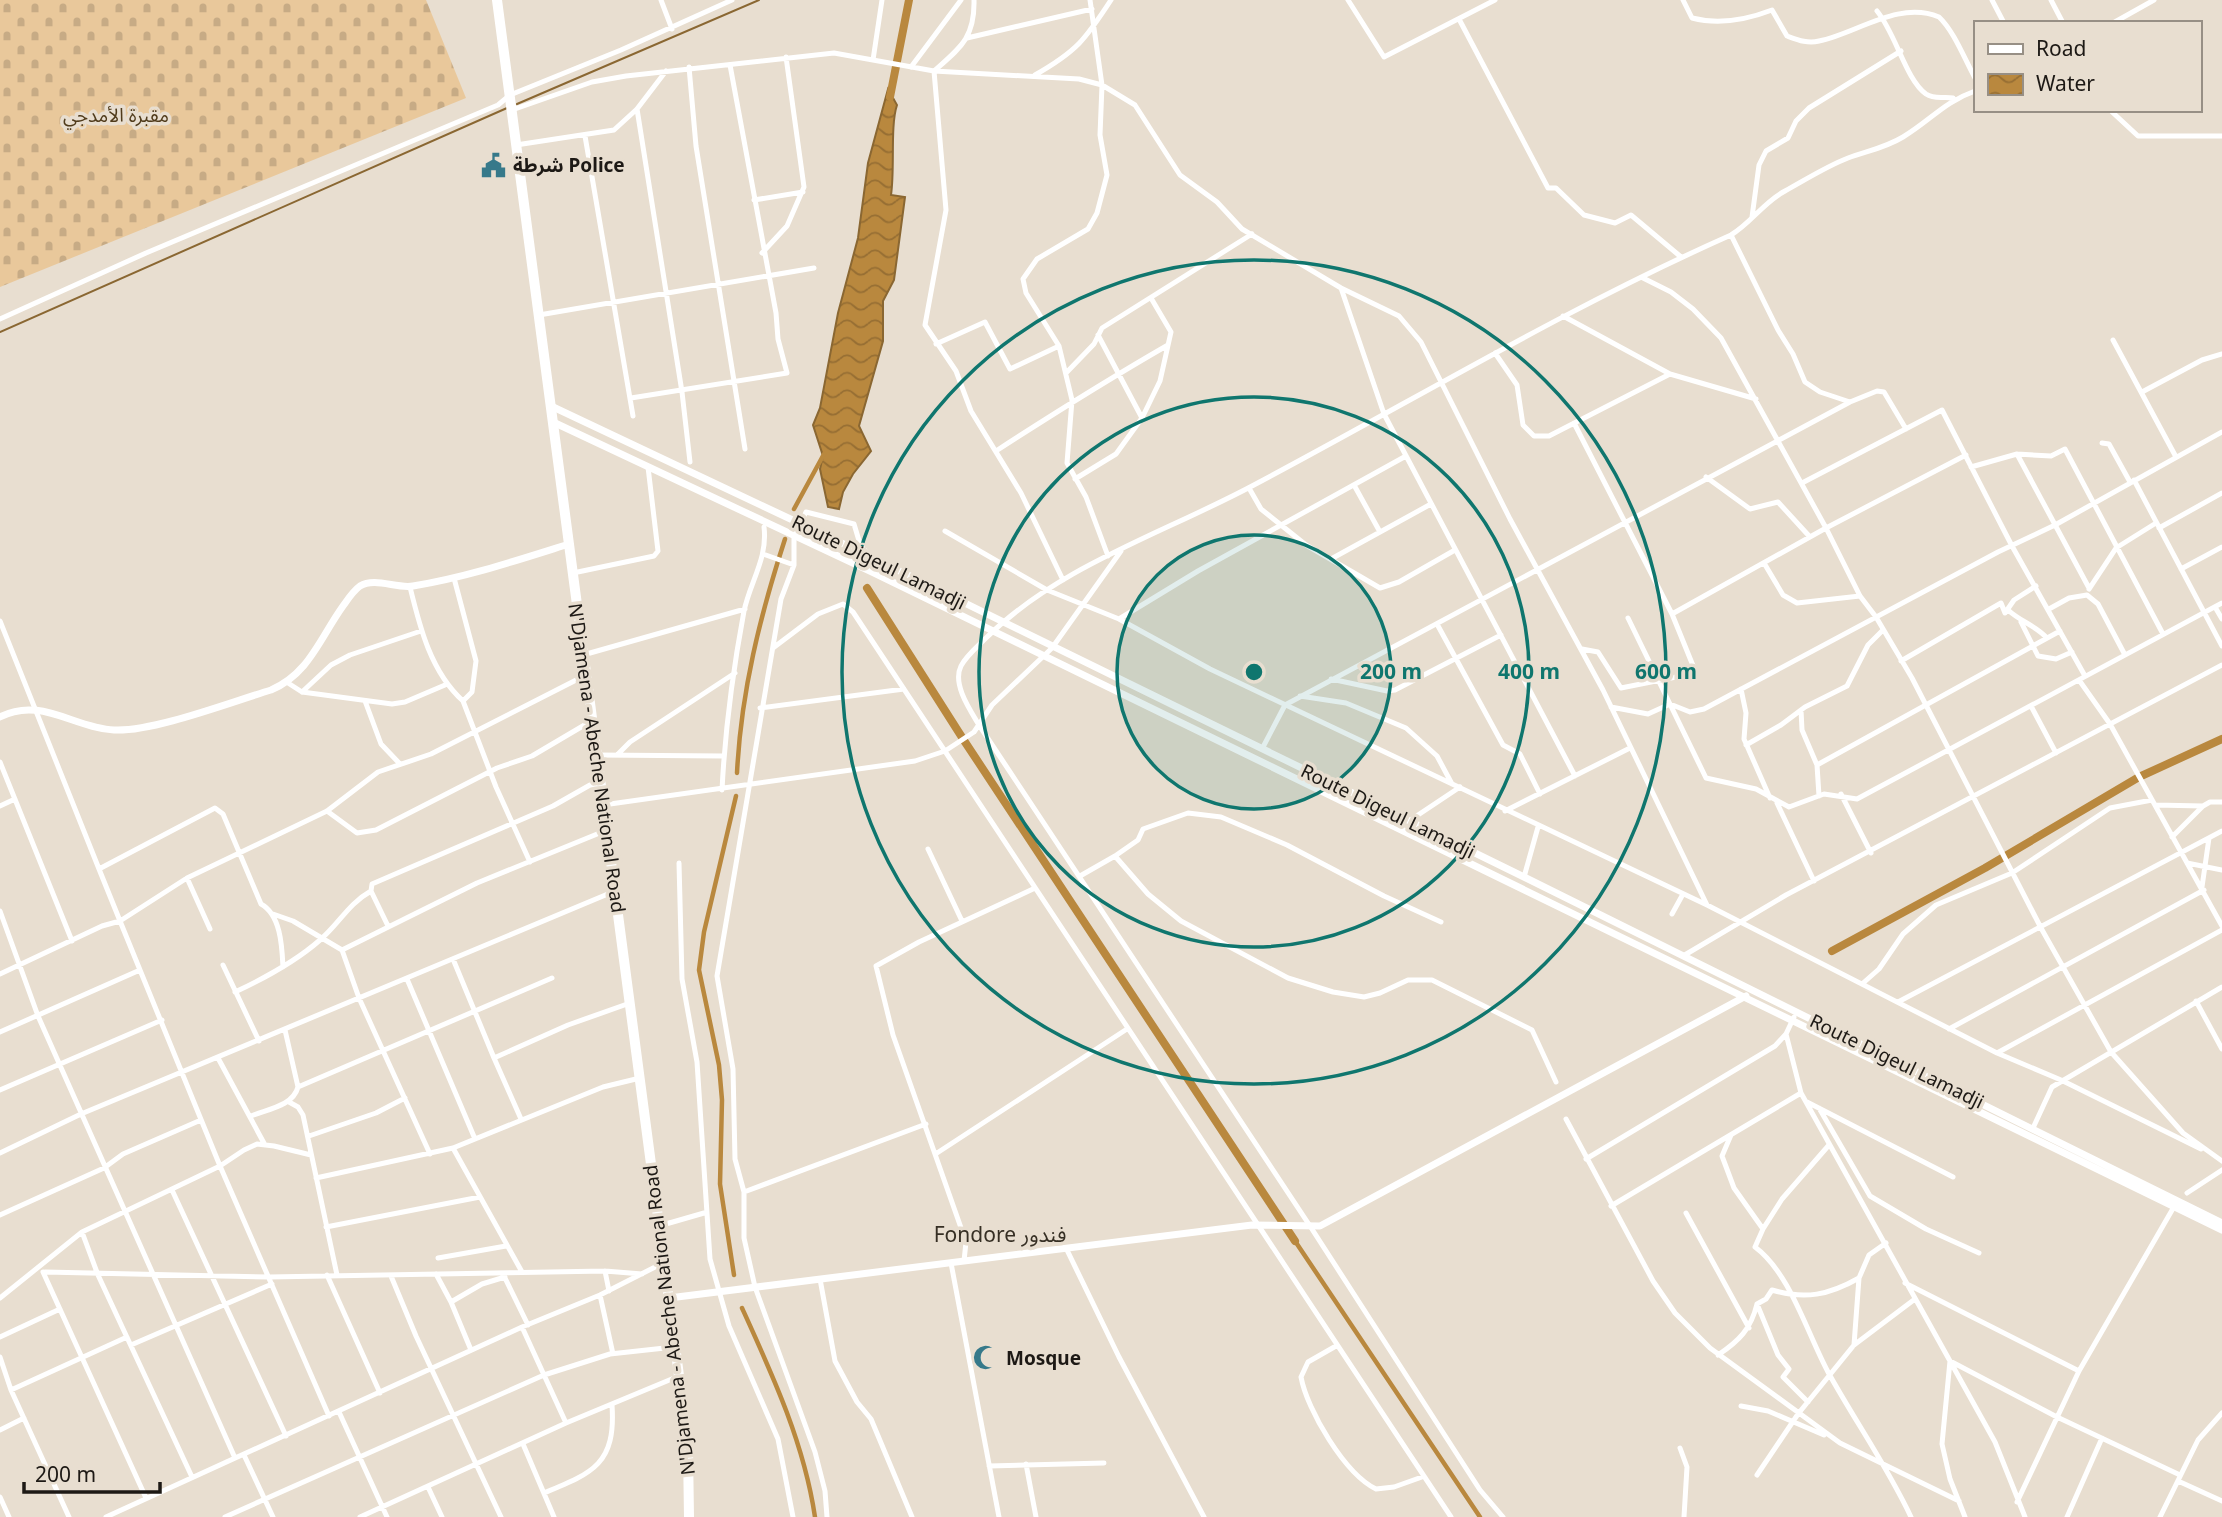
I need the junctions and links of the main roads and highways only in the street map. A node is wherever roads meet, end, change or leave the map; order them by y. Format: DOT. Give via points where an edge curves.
graph roads {
  1 [pos="497,0"];
  2 [pos="551,406"];
  3 [pos="553,422"];
  4 [pos="569,544"];
  5 [pos="0,717"];
  6 [pos="1755,991"];
  7 [pos="1744,996"];
  8 [pos="2176,1204"];
  9 [pos="2222,1223"];
  10 [pos="2222,1230"];
  11 [pos="668,1298"];
  12 [pos="690,1517"];
  1 -- 2 [label="highway, N'Djamena - Abeche National Road"];
  2 -- 3 [label="highway, N'Djamena - Abeche National Road"];
  2 -- 6 [label="main road, Route Digeul Lamadji" via="871,557"];
  3 -- 4 [label="highway, N'Djamena - Abeche National Road"];
  3 -- 7 [label="main road, Route Digeul Lamadji"];
  4 -- 5 [label="main road" via="454,578 410,587 372,583 359,587 323,633 312,658 288,683 134,729 101,729 36,708"];
  4 -- 11 [label="highway, N'Djamena - Abeche National Road"];
  6 -- 7 [label="main road"];
  6 -- 8 [label="main road, Route Digeul Lamadji"];
  7 -- 8 [label="main road, Route Digeul Lamadji"];
  7 -- 11 [label="main road" via="1320,1226 1260,1225"];
  8 -- 9 [label="main road, Route Digeul Lamadji"];
  8 -- 10 [label="main road, Route Digeul Lamadji"];
  11 -- 12 [label="highway, N'Djamena - Abeche National Road" via="688,1450"];
}
